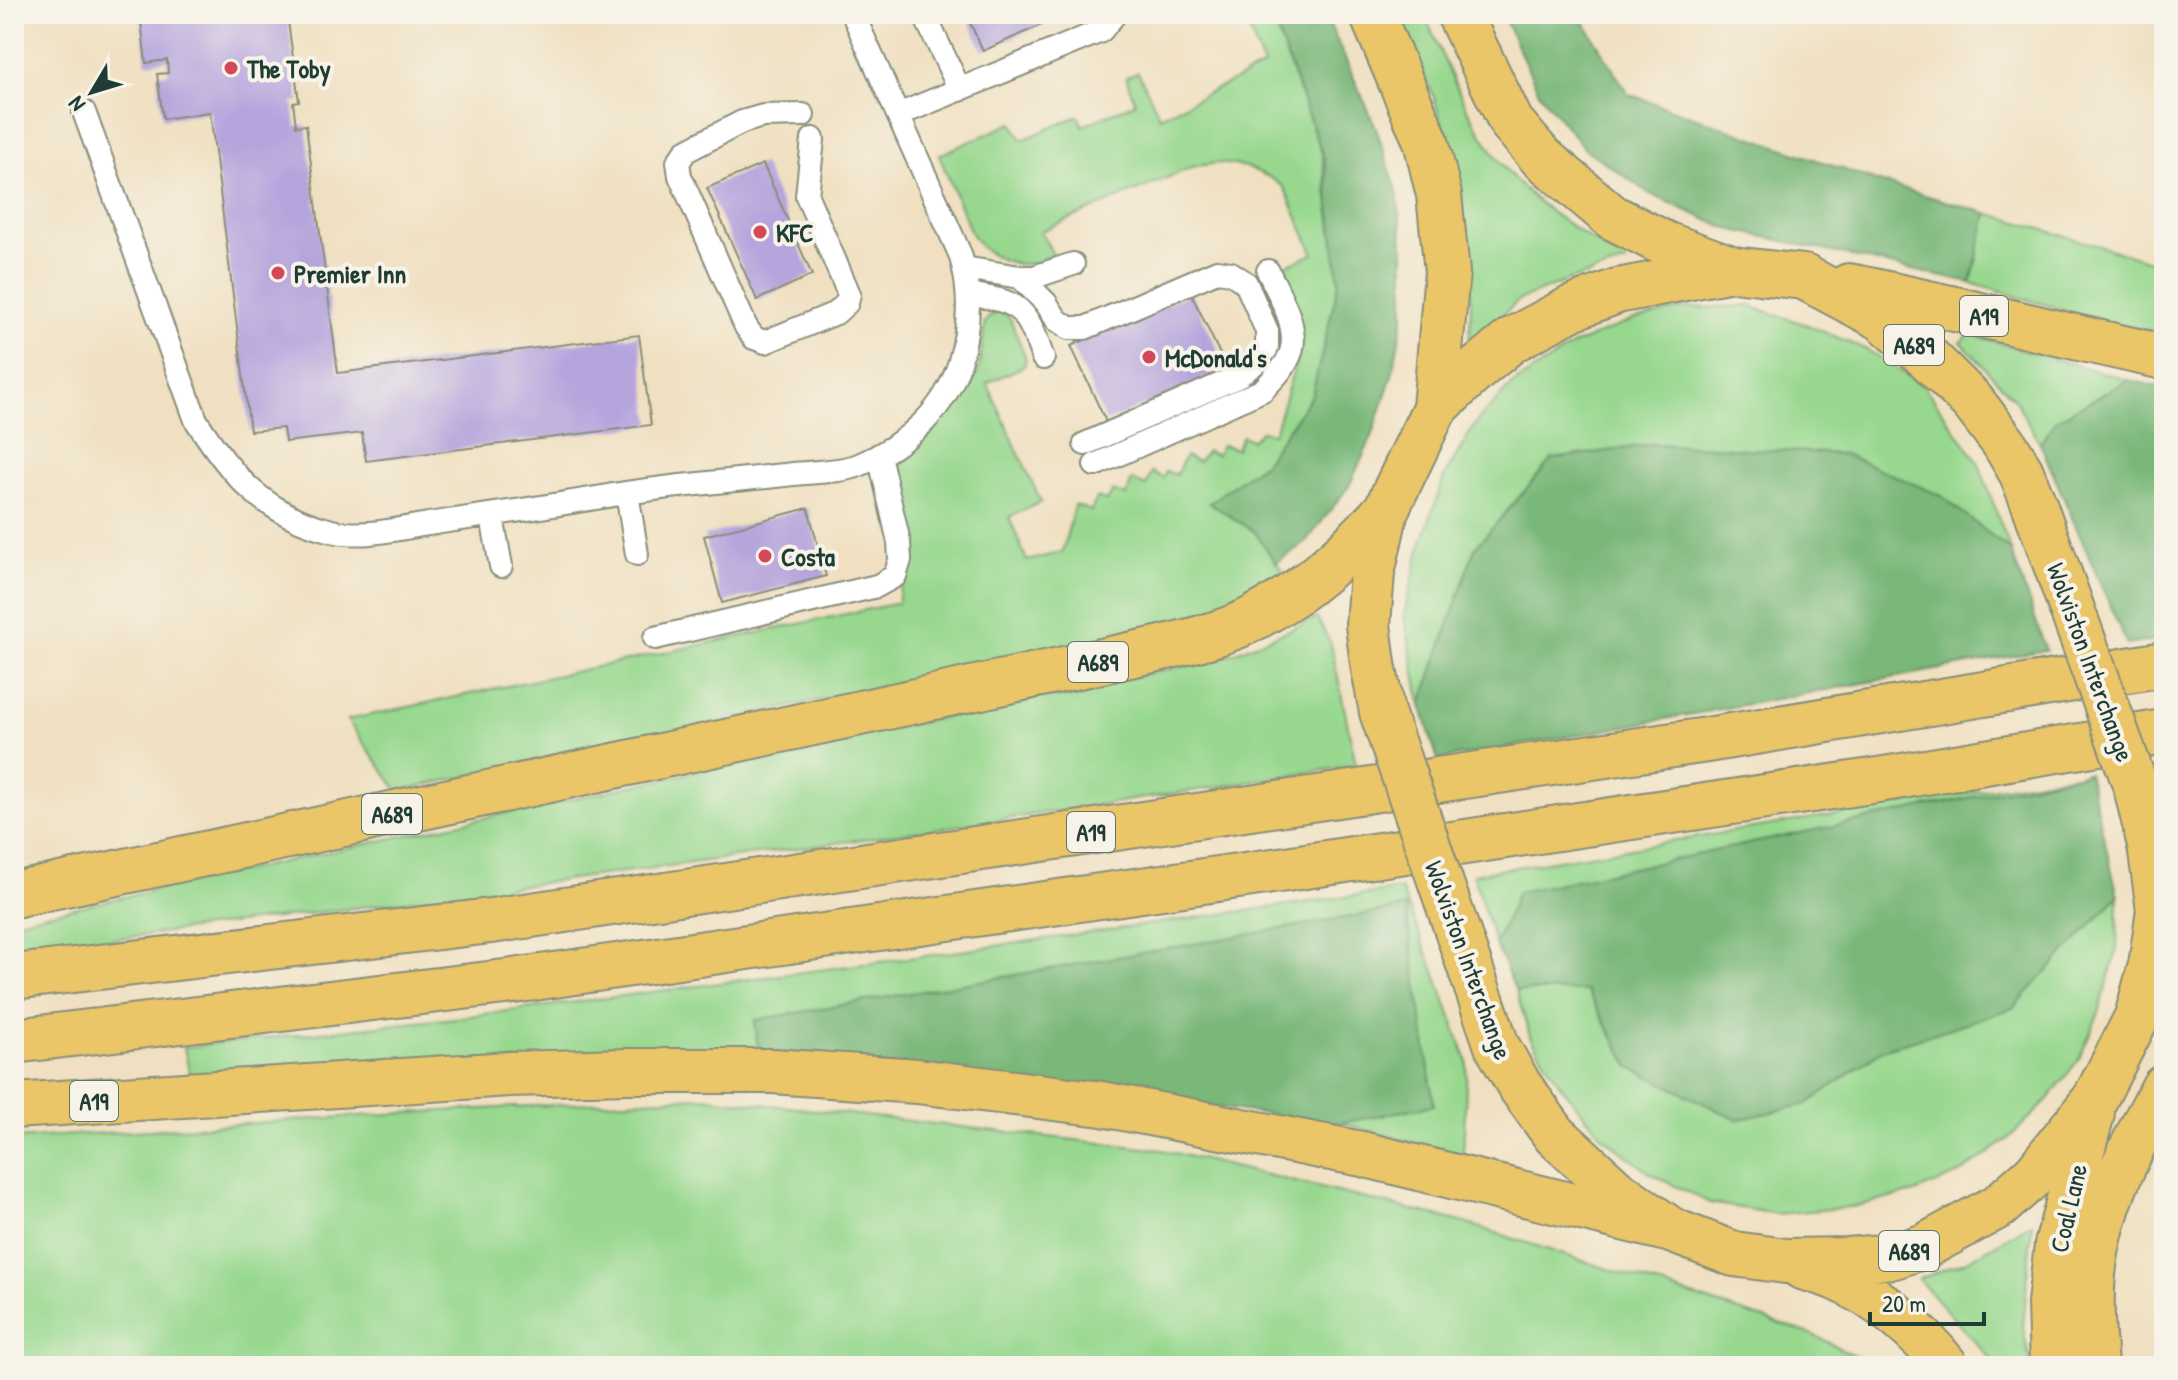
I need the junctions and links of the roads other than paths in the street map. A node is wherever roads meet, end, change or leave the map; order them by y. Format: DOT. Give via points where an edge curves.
graph roads {
  1 [pos="853,14"];
  2 [pos="924,14"];
  3 [pos="1115,14"];
  4 [pos="1372,14"];
  5 [pos="1459,14"];
  6 [pos="960,90"];
  7 [pos="84,112"];
  8 [pos="803,115"];
  9 [pos="898,115"];
  10 [pos="813,139"];
  11 [pos="1073,264"];
  12 [pos="964,268"];
  13 [pos="1733,269"];
  14 [pos="1268,271"];
  15 [pos="1020,277"];
  16 [pos="1804,277"];
  17 [pos="969,294"];
  18 [pos="2164,357"];
  19 [pos="1043,358"];
  20 [pos="1435,408"];
  21 [pos="1085,444"];
  22 [pos="879,455"];
  23 [pos="1095,465"];
  24 [pos="627,493"];
  25 [pos="1386,510"];
  26 [pos="492,517"];
  27 [pos="637,554"];
  28 [pos="501,566"];
  29 [pos="655,638"];
  30 [pos="2164,664"];
  31 [pos="2164,732"];
  32 [pos="14,895"];
  33 [pos="14,977"];
  34 [pos="2150,1006"];
  35 [pos="14,1041"];
  36 [pos="2164,1087"];
  37 [pos="2095,1099"];
  38 [pos="14,1106"];
  39 [pos="1671,1230"];
  40 [pos="1786,1261"];
  41 [pos="1946,1366"];
  42 [pos="2052,1366"];
  43 [pos="2095,1366"];
  1 -- 9 [label="lane"];
  2 -- 6 [label="lane"];
  3 -- 6 [label="lane" via="1101,31"];
  4 -- 20 [label="highway, A689" via="1426,141 1439,195 1447,272"];
  5 -- 13 [label="highway, A689" via="1511,122 1541,157 1612,217"];
  6 -- 9 [label="lane"];
  7 -- 26 [label="lane" via="196,420 248,488 281,512 334,532 380,533"];
  8 -- 10 [label="lane" via="742,122 686,151 678,162 746,327 765,342 836,313 847,303 849,294 807,196"];
  9 -- 12 [label="lane"];
  11 -- 15 [label="lane"];
  12 -- 15 [label="lane"];
  12 -- 17 [label="lane"];
  13 -- 16 [label="highway, Wolviston Interchange / A689"];
  13 -- 20 [label="highway, Wolviston Interchange / A689" via="1617,291 1572,308 1512,340"];
  14 -- 23 [label="lane" via="1293,336 1290,358 1279,373 1263,390"];
  15 -- 21 [label="lane" via="1057,320 1069,328 1085,328 1217,271 1231,273 1246,283 1267,331 1267,348 1237,377"];
  16 -- 18 [label="highway, A19"];
  16 -- 34 [label="highway, Wolviston Interchange / A689, bridge" via="1882,318 1926,356 1972,401 2021,472 2136,787 2159,910"];
  17 -- 19 [label="lane" via="1021,310"];
  17 -- 22 [label="lane" via="965,342 954,380 933,414"];
  20 -- 25 [label="highway, Wolviston Interchange / A689"];
  22 -- 24 [label="lane" via="856,467"];
  22 -- 29 [label="lane" via="899,542 895,576 877,586"];
  24 -- 26 [label="lane"];
  24 -- 27 [label="lane"];
  25 -- 32 [label="highway, A689" via="1353,547 1290,596 1255,618 1209,636"];
  25 -- 39 [label="highway, Wolviston Interchange / A689, bridge" via="1372,573 1368,625 1382,712 1497,1046 1555,1135 1615,1190"];
  26 -- 28 [label="lane"];
  30 -- 33 [label="highway, A19" via="1707,740 491,921"];
  31 -- 35 [label="highway" via="1302,867 529,978"];
  34 -- 37 [label="highway, Wolviston Interchange / A689"];
  36 -- 43 [label="highway" via="2130,1149 2105,1213 2093,1273"];
  37 -- 40 [label="highway, Wolviston Interchange / A689" via="2035,1174 1999,1206 1962,1227 1894,1256"];
  37 -- 42 [label="highway, Coal Lane / A689" via="2057,1245 2050,1303"];
  38 -- 39 [label="highway, A19" via="569,1073 772,1071 917,1081 1102,1104 1362,1154"];
  39 -- 40 [label="highway, Wolviston Interchange / A689" via="1734,1254"];
  40 -- 41 [label="highway, A689" via="1840,1280 1892,1311"];
}
